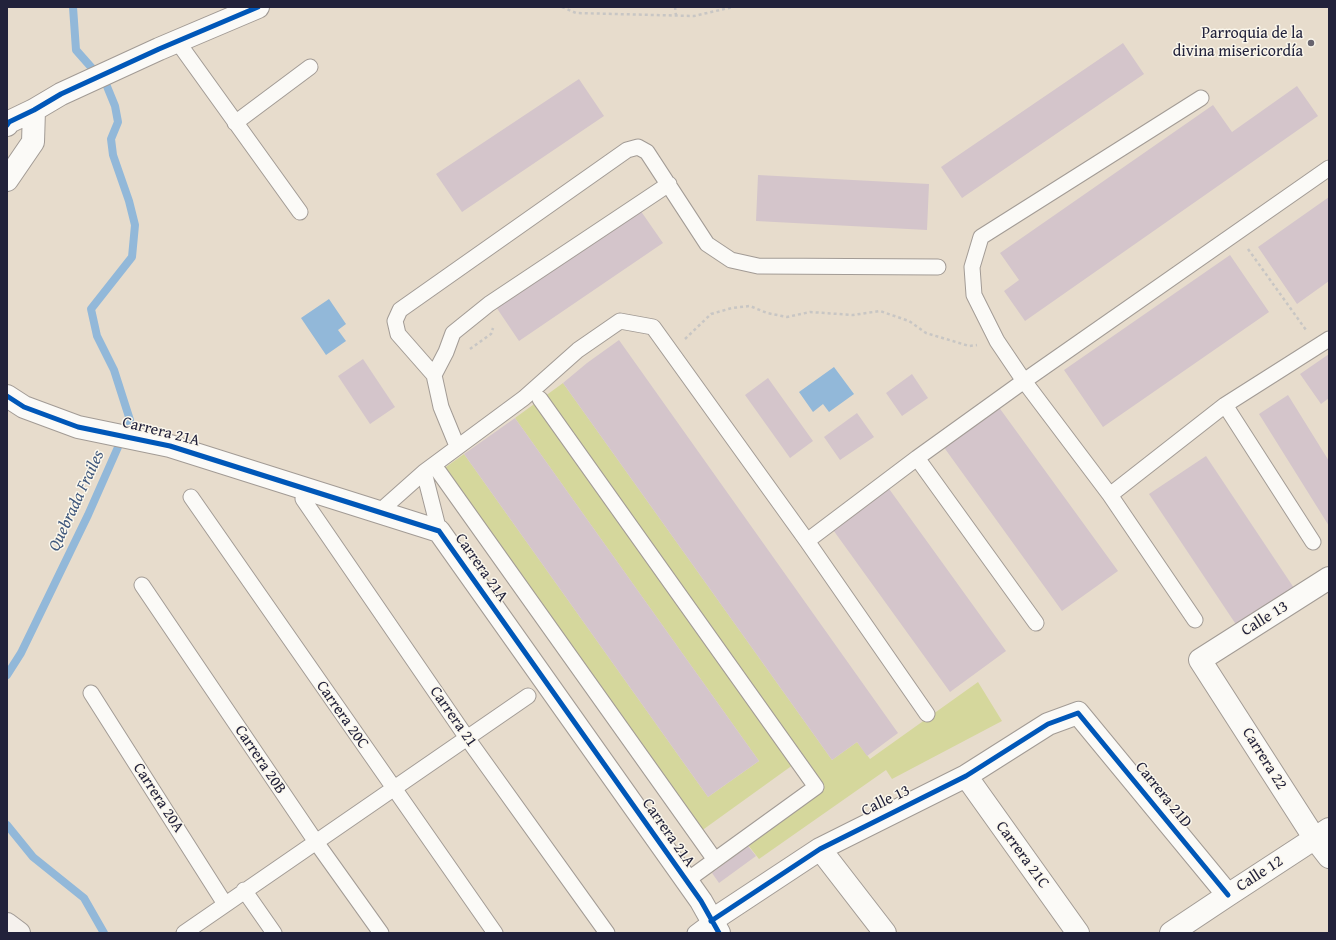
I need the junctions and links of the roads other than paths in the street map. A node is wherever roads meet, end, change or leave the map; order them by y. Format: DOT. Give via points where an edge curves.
graph roads {
  1 [pos="258,7"];
  2 [pos="168,45"];
  3 [pos="310,67"];
  4 [pos="1201,98"];
  5 [pos="34,110"];
  6 [pos="235,123"];
  7 [pos="7,125"];
  8 [pos="1329,168"];
  9 [pos="7,180"];
  10 [pos="670,184"];
  11 [pos="300,212"];
  12 [pos="938,267"];
  13 [pos="1323,342"];
  14 [pos="434,375"];
  15 [pos="1024,381"];
  16 [pos="7,396"];
  17 [pos="540,399"];
  18 [pos="1225,405"];
  19 [pos="457,446"];
  20 [pos="918,458"];
  21 [pos="424,472"];
  22 [pos="439,472"];
  23 [pos="1110,495"];
  24 [pos="191,497"];
  25 [pos="303,499"];
  26 [pos="379,512"];
  27 [pos="438,531"];
  28 [pos="807,541"];
  29 [pos="1313,542"];
  30 [pos="1329,580"];
  31 [pos="142,585"];
  32 [pos="1195,620"];
  33 [pos="1036,623"];
  34 [pos="1200,660"];
  35 [pos="91,693"];
  36 [pos="528,696"];
  37 [pos="1078,713"];
  38 [pos="927,714"];
  39 [pos="467,738"];
  40 [pos="966,776"];
  41 [pos="393,788"];
  42 [pos="1322,834"];
  43 [pos="316,842"];
  44 [pos="820,849"];
  45 [pos="1329,857"];
  46 [pos="715,860"];
  47 [pos="686,881"];
  48 [pos="244,890"];
  49 [pos="1228,895"];
  50 [pos="225,904"];
  51 [pos="7,924"];
  52 [pos="708,929"];
  53 [pos="19,933"];
  54 [pos="184,933"];
  55 [pos="274,933"];
  56 [pos="381,933"];
  57 [pos="495,933"];
  58 [pos="607,933"];
  59 [pos="885,933"];
  60 [pos="1078,933"];
  61 [pos="1172,933"];
  1 -- 2 [label="street"];
  2 -- 5 [label="street" via="61,94"];
  2 -- 6 [label="lane"];
  3 -- 6 [label="lane"];
  4 -- 15 [label="lane" via="981,237 972,268 974,296 998,341"];
  5 -- 7 [label="street"];
  5 -- 9 [label="street" via="32,142"];
  6 -- 11 [label="lane"];
  8 -- 15 [label="lane"];
  10 -- 12 [label="lane" via="707,244 731,260 758,266"];
  10 -- 14 [label="lane" via="467,321 453,333"];
  10 -- 14 [label="lane" via="647,152 638,147 628,150 400,310 395,321 398,334"];
  13 -- 18 [label="lane"];
  14 -- 19 [label="lane" via="441,407"];
  15 -- 20 [label="lane"];
  15 -- 23 [label="lane"];
  16 -- 26 [label="street, Carrera 21A" via="24,407 78,427 170,446"];
  17 -- 46 [label="lane" via="816,788"];
  18 -- 23 [label="lane"];
  18 -- 29 [label="lane"];
  19 -- 21 [label="lane"];
  19 -- 28 [label="lane" via="524,398 578,350 620,320 653,327"];
  20 -- 28 [label="lane"];
  20 -- 33 [label="lane"];
  21 -- 26 [label="lane"];
  21 -- 27 [label="lane, Carrera 21A"];
  22 -- 46 [label="lane"];
  23 -- 32 [label="lane"];
  24 -- 41 [label="lane, Carrera 20C"];
  25 -- 39 [label="lane, Carrera 21"];
  26 -- 27 [label="street, Carrera 21A"];
  27 -- 47 [label="street, Carrera 21A"];
  28 -- 38 [label="lane"];
  30 -- 34 [label="street, Calle 13"];
  31 -- 43 [label="lane, Carrera 20B"];
  34 -- 42 [label="street, Carrera 22"];
  35 -- 50 [label="lane, Carrera 20A"];
  36 -- 39 [label="lane"];
  37 -- 40 [label="street, Calle 13" via="1048,724"];
  37 -- 49 [label="street, Carrera 21D"];
  39 -- 41 [label="lane"];
  39 -- 58 [label="lane, Carrera 21"];
  40 -- 44 [label="street, Calle 13"];
  40 -- 60 [label="street, Carrera 21C"];
  41 -- 43 [label="lane"];
  41 -- 57 [label="lane, Carrera 20C"];
  42 -- 45 [label="street, Carrera 22"];
  42 -- 49 [label="street, Calle 12"];
  43 -- 48 [label="lane"];
  43 -- 56 [label="lane, Carrera 20B"];
  44 -- 52 [label="street, Calle 13"];
  44 -- 59 [label="street"];
  46 -- 47 [label="lane"];
  47 -- 52 [label="street, Carrera 21A" via="701,901"];
  48 -- 50 [label="lane"];
  48 -- 55 [label="lane"];
  49 -- 61 [label="street, Calle 12"];
  50 -- 54 [label="lane"];
  51 -- 53 [label="street"];
}
